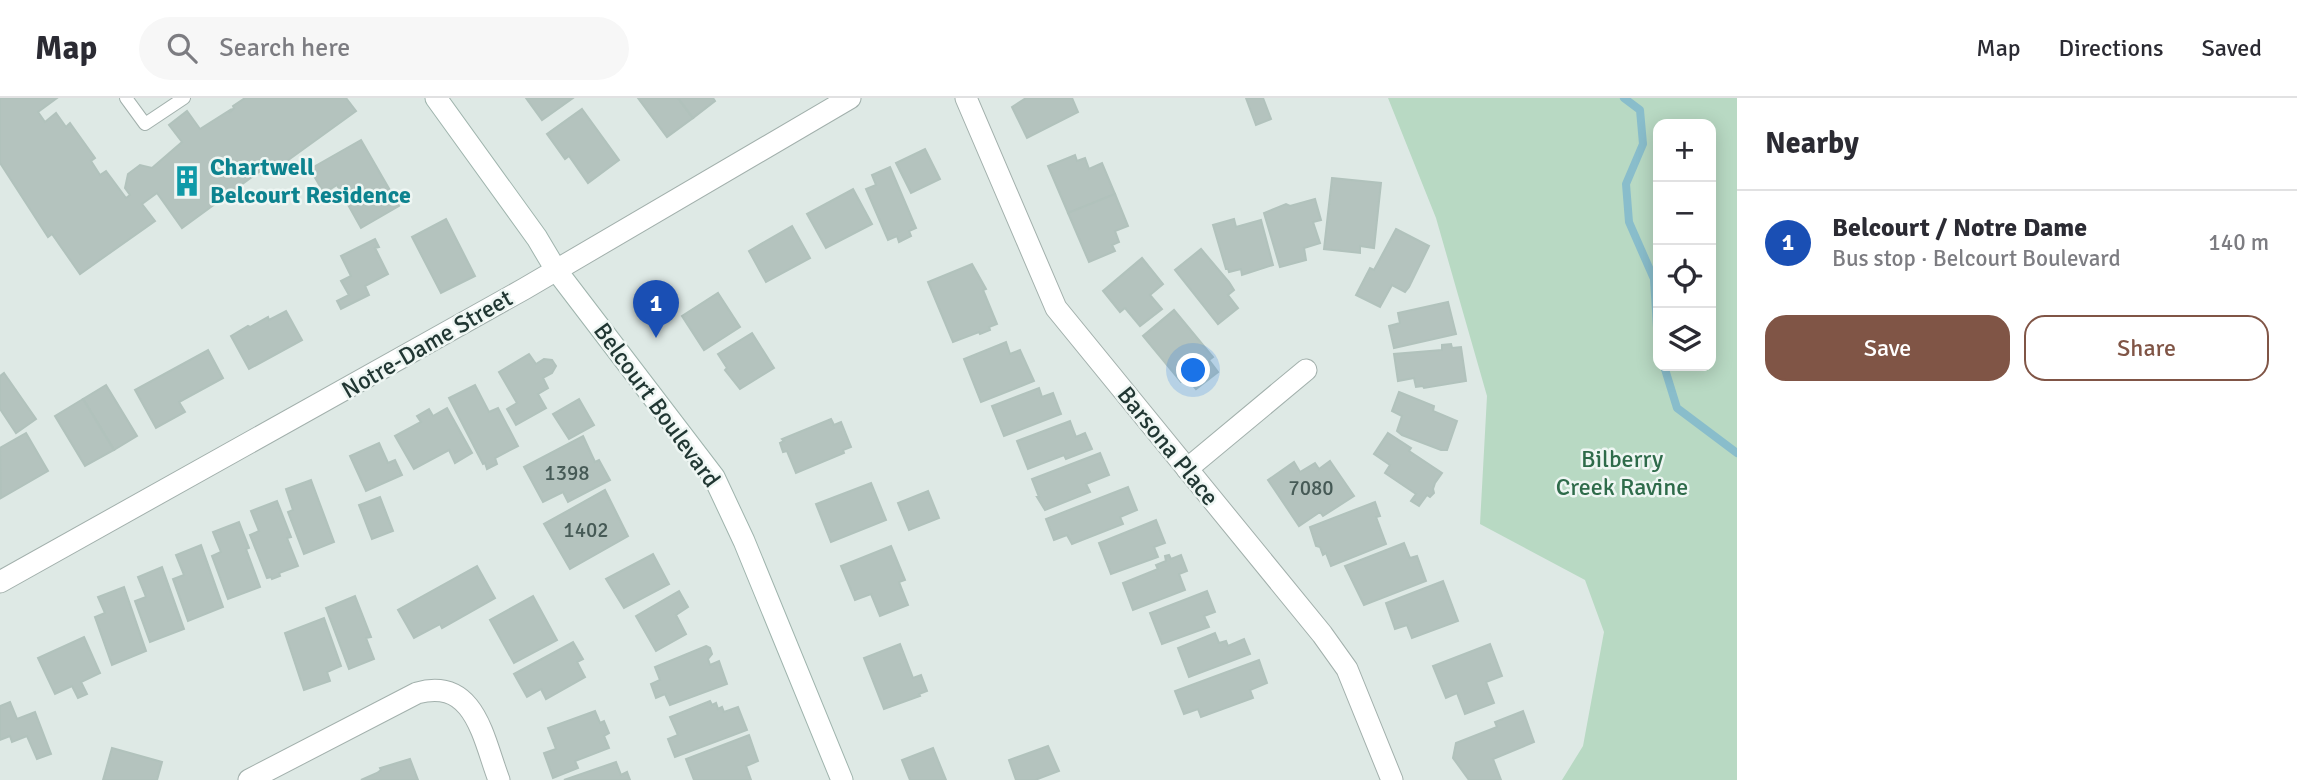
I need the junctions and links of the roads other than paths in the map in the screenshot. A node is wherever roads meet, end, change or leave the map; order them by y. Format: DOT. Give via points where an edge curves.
graph roads {
  1 [pos="126,98"];
  2 [pos="184,98"];
  3 [pos="436,98"];
  4 [pos="850,98"];
  5 [pos="966,98"];
  6 [pos="556,270"];
  7 [pos="1306,370"];
  8 [pos="1187,469"];
  9 [pos="0,582"];
  10 [pos="249,780"];
  11 [pos="499,780"];
  12 [pos="842,780"];
  13 [pos="1392,780"];
  1 -- 2 [label="lane" via="145,124"];
  3 -- 6 [label="street, Belcourt Boulevard"];
  4 -- 6 [label="street, Notre-Dame Street"];
  5 -- 8 [label="street, Barsona Place" via="1056,308"];
  6 -- 9 [label="street, Notre-Dame Street"];
  6 -- 12 [label="street, Belcourt Boulevard" via="714,477"];
  7 -- 8 [label="street"];
  8 -- 13 [label="street, Barsona Place" via="1347,669"];
  10 -- 11 [label="street" via="417,693 433,689 449,691 465,701"];
}
